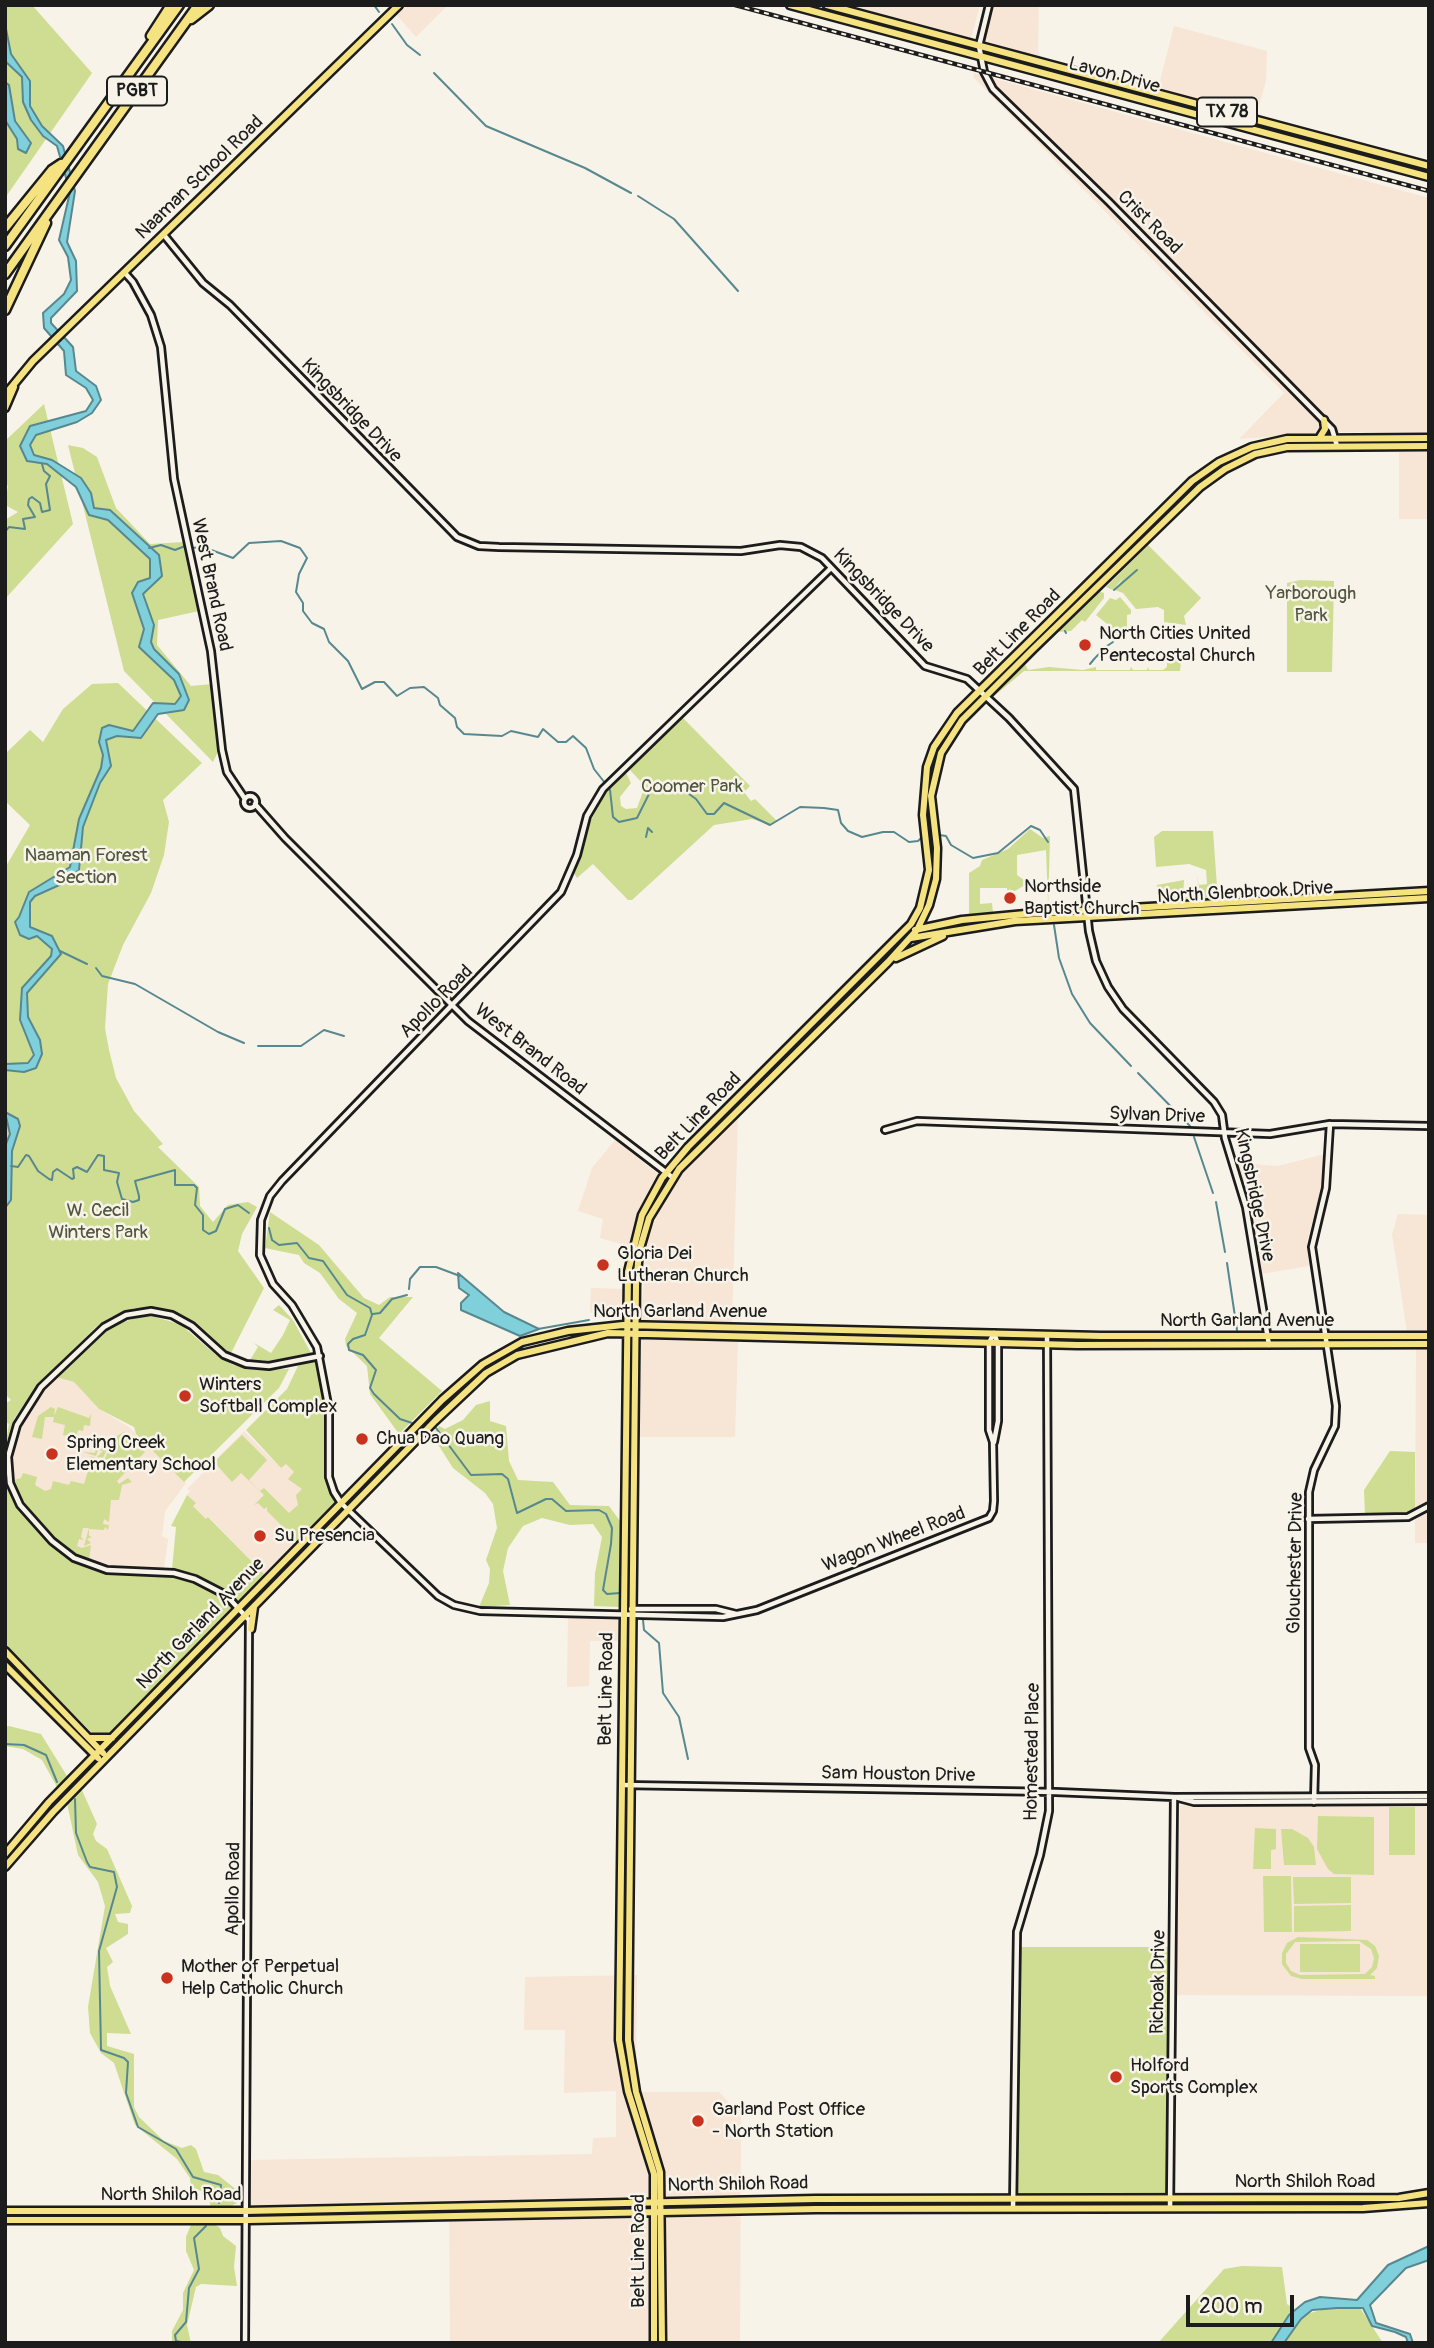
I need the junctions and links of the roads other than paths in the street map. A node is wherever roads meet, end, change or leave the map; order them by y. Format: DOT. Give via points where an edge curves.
graph roads {
  1 [pos="171,5"];
  2 [pos="179,5"];
  3 [pos="198,5"];
  4 [pos="209,5"];
  5 [pos="399,5"];
  6 [pos="790,5"];
  7 [pos="827,5"];
  8 [pos="989,5"];
  9 [pos="186,23"];
  10 [pos="979,46"];
  11 [pos="980,56"];
  12 [pos="137,64"];
  13 [pos="1215,109"];
  14 [pos="1213,118"];
  15 [pos="66,160"];
  16 [pos="1429,166"];
  17 [pos="1429,177"];
  18 [pos="51,211"];
  19 [pos="5,228"];
  20 [pos="164,235"];
  21 [pos="5,246"];
  22 [pos="125,273"];
  23 [pos="5,274"];
  24 [pos="5,310"];
  25 [pos="22,373"];
  26 [pos="5,395"];
  27 [pos="5,408"];
  28 [pos="1324,420"];
  29 [pos="1320,437"];
  30 [pos="1336,438"];
  31 [pos="1405,438"];
  32 [pos="1429,438"];
  33 [pos="1338,446"];
  34 [pos="1406,446"];
  35 [pos="1429,446"];
  36 [pos="831,568"];
  37 [pos="1050,628"];
  38 [pos="984,693"];
  39 [pos="247,798"];
  40 [pos="254,806"];
  41 [pos="1429,891"];
  42 [pos="1429,898"];
  43 [pos="1088,914"];
  44 [pos="924,917"];
  45 [pos="933,927"];
  46 [pos="962,929"];
  47 [pos="917,930"];
  48 [pos="905,932"];
  49 [pos="911,939"];
  50 [pos="897,940"];
  51 [pos="888,962"];
  52 [pos="452,1006"];
  53 [pos="712,1124"];
  54 [pos="1330,1124"];
  55 [pos="1429,1126"];
  56 [pos="885,1129"];
  57 [pos="718,1130"];
  58 [pos="1224,1133"];
  59 [pos="669,1175"];
  60 [pos="635,1235"];
  61 [pos="643,1237"];
  62 [pos="716,1326"];
  63 [pos="781,1327"];
  64 [pos="632,1329"];
  65 [pos="896,1331"];
  66 [pos="994,1333"];
  67 [pos="1047,1335"];
  68 [pos="1267,1335"];
  69 [pos="716,1336"];
  70 [pos="1325,1336"];
  71 [pos="1420,1336"];
  72 [pos="1429,1336"];
  73 [pos="781,1338"];
  74 [pos="878,1340"];
  75 [pos="989,1343"];
  76 [pos="998,1343"];
  77 [pos="1429,1344"];
  78 [pos="1047,1345"];
  79 [pos="1326,1345"];
  80 [pos="1381,1345"];
  81 [pos="1269,1346"];
  82 [pos="505,1350"];
  83 [pos="320,1356"];
  84 [pos="510,1359"];
  85 [pos="631,1399"];
  86 [pos="993,1442"];
  87 [pos="626,1453"];
  88 [pos="634,1453"];
  89 [pos="8,1481"];
  90 [pos="629,1487"];
  91 [pos="341,1503"];
  92 [pos="1429,1506"];
  93 [pos="348,1509"];
  94 [pos="1308,1519"];
  95 [pos="256,1603"];
  96 [pos="239,1608"];
  97 [pos="658,1608"];
  98 [pos="710,1609"];
  99 [pos="624,1612"];
  100 [pos="632,1612"];
  101 [pos="245,1614"];
  102 [pos="737,1614"];
  103 [pos="657,1617"];
  104 [pos="710,1617"];
  105 [pos="251,1629"];
  106 [pos="5,1651"];
  107 [pos="5,1665"];
  108 [pos="627,1672"];
  109 [pos="175,1673"];
  110 [pos="181,1680"];
  111 [pos="141,1715"];
  112 [pos="89,1738"];
  113 [pos="114,1738"];
  114 [pos="101,1756"];
  115 [pos="622,1785"];
  116 [pos="630,1785"];
  117 [pos="1049,1792"];
  118 [pos="1174,1797"];
  119 [pos="1314,1799"];
  120 [pos="1429,1799"];
  121 [pos="5,1854"];
  122 [pos="5,1867"];
  123 [pos="1429,2193"];
  124 [pos="1013,2198"];
  125 [pos="1101,2198"];
  126 [pos="1170,2198"];
  127 [pos="659,2202"];
  128 [pos="1429,2203"];
  129 [pos="1013,2208"];
  130 [pos="1101,2208"];
  131 [pos="1170,2208"];
  132 [pos="5,2211"];
  133 [pos="245,2211"];
  134 [pos="659,2211"];
  135 [pos="5,2220"];
  136 [pos="245,2220"];
  137 [pos="658,2315"];
  138 [pos="245,2343"];
  139 [pos="654,2343"];
  140 [pos="662,2343"];
  1 -- 12 [label="highway"];
  2 -- 12 [label="highway, PGBT"];
  3 -- 9 [label="highway, PGBT"];
  4 -- 9 [label="highway"];
  5 -- 20 [label="main road, Naaman School Road"];
  6 -- 11 [label="main road, Lavon Drive / TX 78"];
  7 -- 10 [label="main road, Lavon Drive / TX 78"];
  8 -- 10 [label="street, Crist Road"];
  9 -- 18 [label="highway, PGBT"];
  10 -- 11 [label="street, Crist Road"];
  10 -- 13 [label="main road, Lavon Drive / TX 78"];
  11 -- 14 [label="main road, Lavon Drive / TX 78"];
  11 -- 28 [label="street, Crist Road" via="993,89"];
  12 -- 15 [label="highway, PGBT"];
  13 -- 14 [label="main road"];
  13 -- 16 [label="main road, Lavon Drive / TX 78"];
  14 -- 17 [label="main road, Lavon Drive / TX 78"];
  15 -- 19 [label="highway" via="52,170"];
  15 -- 21 [label="highway, PGBT"];
  18 -- 23 [label="highway, PGBT"];
  18 -- 24 [label="highway"];
  20 -- 22 [label="main road, Naaman School Road"];
  20 -- 36 [label="street, Kingsbridge Drive" via="203,283 442,524 471,544 741,551 787,545 810,550"];
  22 -- 25 [label="main road, Naaman School Road"];
  22 -- 39 [label="street, West Brand Road" via="151,315 161,347 173,469 211,651 222,750 227,772"];
  25 -- 26 [label="main road"];
  25 -- 27 [label="main road"];
  28 -- 29 [label="main road"];
  28 -- 30 [label="street, Crist Road"];
  29 -- 30 [label="main road, Belt Line Road"];
  29 -- 37 [label="main road, Belt Line Road" via="1269,442 1219,462 1192,481"];
  30 -- 31 [label="main road, Belt Line Road"];
  30 -- 33 [label="street, Crist Road"];
  31 -- 32 [label="main road, Belt Line Road"];
  31 -- 34 [label="main road"];
  33 -- 34 [label="main road, Belt Line Road"];
  33 -- 37 [label="main road, Belt Line Road" via="1271,450 1225,469"];
  34 -- 35 [label="main road, Belt Line Road"];
  36 -- 38 [label="street, Kingsbridge Drive" via="924,666 967,679"];
  36 -- 52 [label="street, Apollo Road" via="603,789 587,816 561,892"];
  37 -- 38 [label="main road, Belt Line Road"];
  38 -- 43 [label="street, Kingsbridge Drive" via="1074,789"];
  38 -- 44 [label="main road, Belt Line Road" via="955,729 936,766 930,806 936,870"];
  38 -- 48 [label="main road, Belt Line Road" via="949,723 929,759 923,806 929,870 920,908"];
  39 -- 40 [label="street" via="255,799"];
  39 -- 40 [label="street" via="246,807"];
  40 -- 52 [label="street, West Brand Road"];
  41 -- 43 [label="main road, North Glenbrook Drive"];
  42 -- 43 [label="main road, North Glenbrook Drive"];
  43 -- 45 [label="main road, North Glenbrook Drive" via="962,920"];
  43 -- 46 [label="main road, North Glenbrook Drive"];
  43 -- 58 [label="street, Kingsbridge Drive" via="1096,961 1108,987 1123,1009 1214,1102 1222,1115"];
  44 -- 45 [label="main road"];
  44 -- 47 [label="main road, Belt Line Road"];
  45 -- 47 [label="main road, North Glenbrook Drive"];
  46 -- 49 [label="main road, North Glenbrook Drive"];
  46 -- 51 [label="main road"];
  47 -- 48 [label="main road, North Glenbrook Drive"];
  47 -- 49 [label="main road, Belt Line Road"];
  48 -- 50 [label="main road, Belt Line Road"];
  49 -- 50 [label="main road, North Glenbrook Drive"];
  49 -- 51 [label="main road, Belt Line Road"];
  50 -- 53 [label="main road, Belt Line Road"];
  51 -- 57 [label="main road, Belt Line Road"];
  52 -- 59 [label="street, West Brand Road"];
  52 -- 83 [label="street, Apollo Road" via="295,1167 265,1209 258,1236 262,1261 273,1284 309,1329"];
  53 -- 57 [label="main road"];
  53 -- 59 [label="main road, Belt Line Road"];
  54 -- 55 [label="street, Sylvan Drive"];
  54 -- 58 [label="street, Sylvan Drive" via="1280,1133"];
  54 -- 70 [label="street, Glouchester Drive" via="1326,1188 1312,1247"];
  56 -- 58 [label="street, Sylvan Drive" via="918,1121"];
  57 -- 59 [label="main road, Belt Line Road"];
  58 -- 68 [label="street, Kingsbridge Drive" via="1246,1207"];
  59 -- 60 [label="main road, Belt Line Road" via="642,1215"];
  59 -- 61 [label="main road, Belt Line Road"];
  60 -- 61 [label="main road"];
  60 -- 64 [label="main road, Belt Line Road" via="628,1272"];
  61 -- 64 [label="main road, Belt Line Road"];
  62 -- 63 [label="main road, North Garland Avenue"];
  62 -- 64 [label="main road, North Garland Avenue"];
  62 -- 69 [label="main road"];
  63 -- 65 [label="main road, North Garland Avenue"];
  63 -- 73 [label="main road"];
  64 -- 69 [label="main road, North Garland Avenue"];
  64 -- 82 [label="main road, North Garland Avenue" via="549,1335"];
  64 -- 84 [label="main road, North Garland Avenue" via="586,1336"];
  64 -- 85 [label="main road, Belt Line Road"];
  65 -- 66 [label="main road, North Garland Avenue"];
  65 -- 74 [label="main road" via="880,1335"];
  66 -- 67 [label="main road, North Garland Avenue"];
  66 -- 75 [label="street, Wagon Wheel Road"];
  66 -- 76 [label="street, Wagon Wheel Road"];
  67 -- 68 [label="main road, North Garland Avenue"];
  67 -- 78 [label="street, Homestead Place"];
  68 -- 70 [label="main road, North Garland Avenue"];
  68 -- 81 [label="street, Kingsbridge Drive"];
  69 -- 73 [label="main road, North Garland Avenue"];
  70 -- 71 [label="main road, North Garland Avenue"];
  70 -- 79 [label="street, Glouchester Drive"];
  71 -- 72 [label="main road, North Garland Avenue"];
  71 -- 80 [label="main road"];
  73 -- 74 [label="main road, North Garland Avenue"];
  74 -- 75 [label="main road, North Garland Avenue"];
  75 -- 76 [label="main road, North Garland Avenue"];
  75 -- 86 [label="street, Wagon Wheel Road" via="989,1430"];
  76 -- 78 [label="main road, North Garland Avenue"];
  76 -- 86 [label="street, Wagon Wheel Road" via="998,1431"];
  77 -- 80 [label="main road, North Garland Avenue"];
  78 -- 81 [label="main road, North Garland Avenue"];
  78 -- 117 [label="street, Homestead Place"];
  79 -- 80 [label="main road, North Garland Avenue"];
  79 -- 81 [label="main road, North Garland Avenue"];
  79 -- 94 [label="street, Glouchester Drive" via="1336,1416 1314,1470"];
  82 -- 84 [label="main road"];
  82 -- 91 [label="main road, North Garland Avenue" via="464,1378"];
  83 -- 89 [label="street" via="269,1366 246,1364 224,1354 172,1315 151,1311 121,1316 81,1346 35,1395 11,1441"];
  83 -- 91 [label="street, Apollo Road" via="329,1410 329,1477"];
  84 -- 93 [label="main road, North Garland Avenue" via="467,1389"];
  85 -- 87 [label="main road, Belt Line Road"];
  85 -- 88 [label="main road, Belt Line Road"];
  86 -- 102 [label="street, Wagon Wheel Road" via="993,1511 989,1518"];
  87 -- 88 [label="main road"];
  87 -- 90 [label="main road, Belt Line Road"];
  88 -- 90 [label="main road, Belt Line Road"];
  89 -- 96 [label="street, Apollo Road" via="24,1511 74,1558 113,1572 186,1576 213,1587"];
  90 -- 99 [label="main road, Belt Line Road"];
  90 -- 100 [label="main road, Belt Line Road"];
  91 -- 93 [label="street, Apollo Road"];
  91 -- 96 [label="main road, North Garland Avenue"];
  92 -- 94 [label="street" via="1408,1517"];
  93 -- 95 [label="main road, North Garland Avenue"];
  93 -- 99 [label="street, Wagon Wheel Road" via="438,1596 454,1605 480,1611"];
  94 -- 119 [label="street, Glouchester Drive" via="1309,1748 1315,1765"];
  95 -- 101 [label="main road, North Garland Avenue"];
  95 -- 105 [label="main road"];
  96 -- 101 [label="street, Apollo Road"];
  96 -- 109 [label="main road, North Garland Avenue"];
  97 -- 98 [label="street, Wagon Wheel Road"];
  97 -- 100 [label="street, Wagon Wheel Road"];
  97 -- 103 [label="street"];
  98 -- 102 [label="street, Wagon Wheel Road"];
  98 -- 104 [label="street"];
  99 -- 100 [label="street, Wagon Wheel Road"];
  99 -- 108 [label="main road, Belt Line Road"];
  100 -- 103 [label="street, Wagon Wheel Road"];
  100 -- 108 [label="main road, Belt Line Road"];
  101 -- 105 [label="street, Apollo Road"];
  101 -- 110 [label="main road, North Garland Avenue"];
  102 -- 104 [label="street, Wagon Wheel Road"];
  103 -- 104 [label="street, Wagon Wheel Road"];
  105 -- 133 [label="street, Apollo Road"];
  106 -- 112 [label="main road"];
  107 -- 114 [label="main road"];
  108 -- 115 [label="main road, Belt Line Road"];
  108 -- 116 [label="main road, Belt Line Road"];
  109 -- 110 [label="main road"];
  109 -- 111 [label="main road, North Garland Avenue"];
  110 -- 111 [label="main road, North Garland Avenue"];
  111 -- 113 [label="main road, North Garland Avenue"];
  111 -- 114 [label="main road, North Garland Avenue"];
  112 -- 113 [label="main road"];
  112 -- 114 [label="main road"];
  113 -- 114 [label="main road, North Garland Avenue"];
  114 -- 121 [label="main road" via="49,1802"];
  114 -- 122 [label="main road"];
  115 -- 116 [label="street, Sam Houston Drive"];
  115 -- 127 [label="main road, Belt Line Road" via="620,2040 628,2091"];
  116 -- 117 [label="street, Sam Houston Drive"];
  116 -- 127 [label="main road, Belt Line Road" via="628,2040 636,2092 660,2172"];
  117 -- 118 [label="street, Sam Houston Drive"];
  117 -- 124 [label="street, Homestead Place" via="1040,1855 1017,1932"];
  118 -- 119 [label="street, Sam Houston Drive"];
  118 -- 126 [label="street, Richoak Drive"];
  119 -- 120 [label="street, Sam Houston Drive"];
  123 -- 126 [label="main road, North Shiloh Road" via="1399,2198"];
  124 -- 125 [label="main road, North Shiloh Road"];
  124 -- 127 [label="main road, North Shiloh Road"];
  124 -- 129 [label="street, Homestead Place"];
  125 -- 126 [label="main road, North Shiloh Road"];
  125 -- 130 [label="main road"];
  126 -- 131 [label="street, Richoak Drive"];
  127 -- 133 [label="main road, North Shiloh Road"];
  127 -- 134 [label="main road, Belt Line Road"];
  128 -- 131 [label="main road, North Shiloh Road"];
  129 -- 130 [label="main road, North Shiloh Road"];
  129 -- 134 [label="main road, North Shiloh Road"];
  130 -- 131 [label="main road, North Shiloh Road"];
  132 -- 133 [label="main road, North Shiloh Road"];
  133 -- 136 [label="street, Apollo Road"];
  134 -- 136 [label="main road, North Shiloh Road"];
  134 -- 137 [label="main road, Belt Line Road"];
  135 -- 136 [label="main road, North Shiloh Road"];
  136 -- 138 [label="street, Apollo Road"];
  137 -- 139 [label="main road, Belt Line Road"];
  137 -- 140 [label="main road, Belt Line Road"];
}
